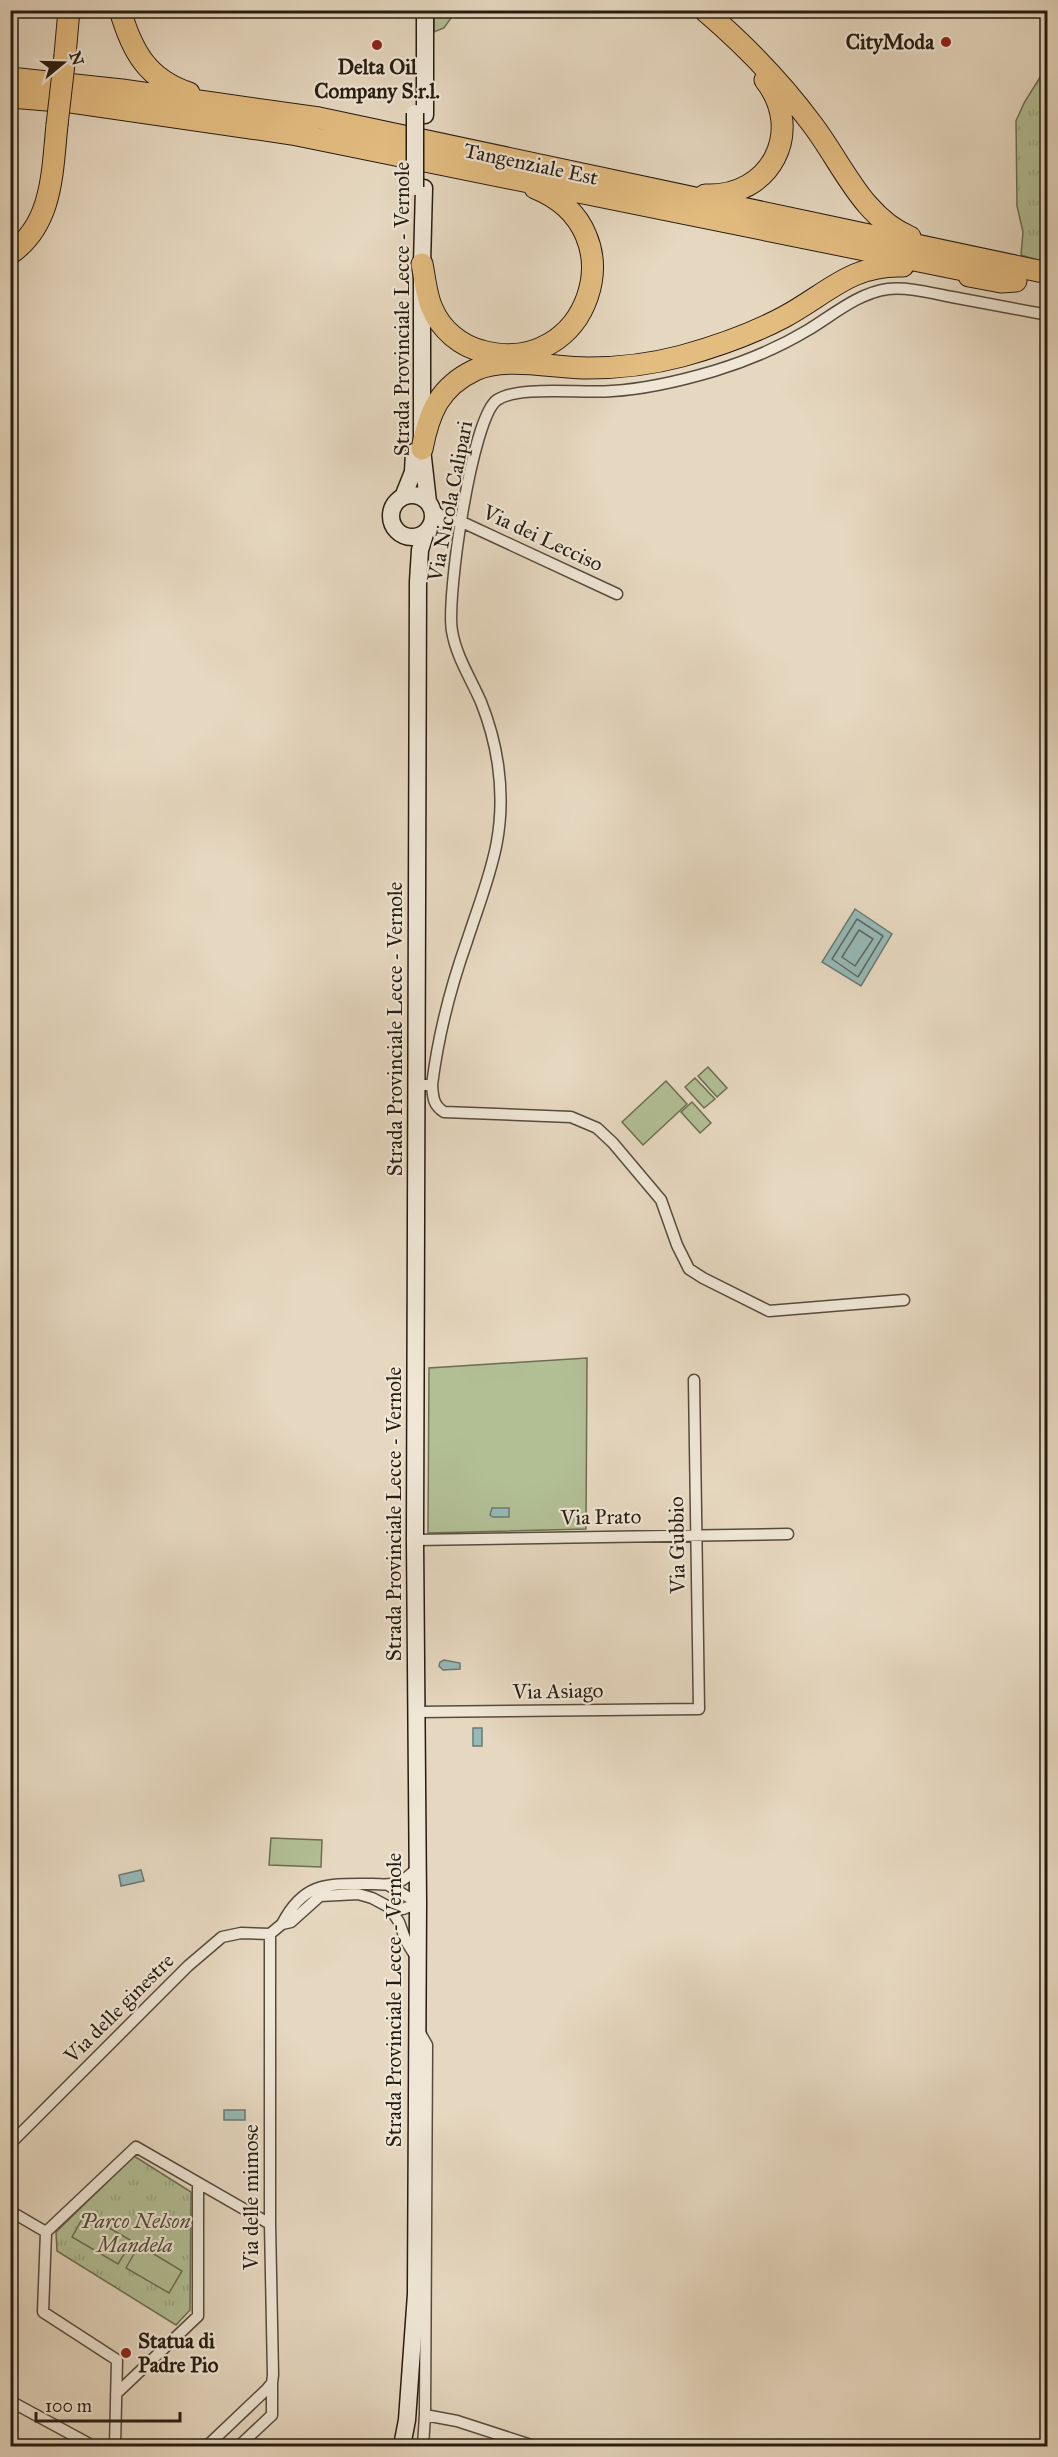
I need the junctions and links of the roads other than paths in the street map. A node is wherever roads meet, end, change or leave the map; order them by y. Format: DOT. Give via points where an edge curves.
graph roads {
  1 [pos="69,10"];
  2 [pos="120,10"];
  3 [pos="414,10"];
  4 [pos="424,10"];
  5 [pos="690,10"];
  6 [pos="704,10"];
  7 [pos="10,78"];
  8 [pos="10,97"];
  9 [pos="10,102"];
  10 [pos="71,102"];
  11 [pos="420,114"];
  12 [pos="319,118"];
  13 [pos="385,153"];
  14 [pos="420,188"];
  15 [pos="648,188"];
  16 [pos="10,255"];
  17 [pos="422,264"];
  18 [pos="1015,273"];
  19 [pos="1047,273"];
  20 [pos="1047,287"];
  21 [pos="1047,315"];
  22 [pos="422,449"];
  23 [pos="403,497"];
  24 [pos="430,505"];
  25 [pos="456,522"];
  26 [pos="427,532"];
  27 [pos="399,534"];
  28 [pos="418,582"];
  29 [pos="617,594"];
  30 [pos="425,1085"];
  31 [pos="904,1300"];
  32 [pos="694,1380"];
  33 [pos="697,1534"];
  34 [pos="788,1534"];
  35 [pos="415,1540"];
  36 [pos="699,1709"];
  37 [pos="417,1712"];
  38 [pos="417,1868"];
  39 [pos="388,1885"];
  40 [pos="418,1903"];
  41 [pos="388,1907"];
  42 [pos="282,1924"];
  43 [pos="270,1934"];
  44 [pos="418,1959"];
  45 [pos="417,2029"];
  46 [pos="10,2144"];
  47 [pos="198,2183"];
  48 [pos="10,2211"];
  49 [pos="270,2224"];
  50 [pos="46,2232"];
  51 [pos="272,2383"];
  52 [pos="116,2394"];
  53 [pos="10,2401"];
  54 [pos="425,2415"];
  55 [pos="93,2446"];
  56 [pos="115,2446"];
  57 [pos="207,2446"];
  58 [pos="238,2446"];
  59 [pos="402,2446"];
  60 [pos="423,2446"];
  61 [pos="534,2446"];
  1 -- 16 [label="highway, bridge" via="51,188 45,209 23,245"];
  2 -- 12 [label="highway" via="135,51 169,86"];
  3 -- 11 [label="main road"];
  4 -- 11 [label="main road"];
  5 -- 15 [label="highway" via="757,70 773,90 781,112 782,133 769,168 743,188 707,195 664,186"];
  6 -- 18 [label="highway" via="769,70 814,125 867,204 885,222 913,238 1007,260"];
  7 -- 12 [label="highway, Tangenziale Est"];
  8 -- 10 [label="highway, Tangenziale Est"];
  9 -- 10 [label="highway"];
  10 -- 13 [label="highway, Tangenziale Est" via="199,119"];
  11 -- 14 [label="main road, Strada Provinciale Lecce - Vernole, bridge"];
  12 -- 15 [label="highway, Tangenziale Est"];
  13 -- 17 [label="highway" via="529,186 554,198 575,216 587,237 592,283 576,321 548,344 512,354 490,353 460,344 446,329 432,309"];
  13 -- 18 [label="highway, Tangenziale Est"];
  14 -- 17 [label="main road, Strada Provinciale Lecce - Vernole"];
  14 -- 23 [label="main road, Strada Provinciale Lecce - Vernole" via="413,472"];
  15 -- 18 [label="highway, Tangenziale Est"];
  17 -- 22 [label="main road, Strada Provinciale Lecce - Vernole"];
  18 -- 19 [label="highway, Tangenziale Est"];
  18 -- 20 [label="highway, Tangenziale Est"];
  18 -- 22 [label="highway" via="1001,282 919,266 872,267 757,330 680,357 590,368 490,365 464,376 443,393 430,413"];
  21 -- 25 [label="street, Via Nicola Calipari" via="927,292 887,290 859,299 750,359 681,381 614,391 506,395 492,404 484,418"];
  22 -- 24 [label="main road, Strada Provinciale Lecce - Vernole"];
  23 -- 24 [label="main road" via="416,495"];
  23 -- 27 [label="main road, Strada Provinciale Lecce - Vernole" via="391,513 392,526"];
  24 -- 25 [label="street, Via dei Lecciso" via="438,515"];
  24 -- 26 [label="main road, Strada Provinciale Lecce - Vernole" via="433,522"];
  25 -- 26 [label="street, Via dei Lecciso" via="438,524"];
  25 -- 29 [label="street, Via dei Lecciso"];
  25 -- 30 [label="street, Via Nicola Calipari" via="452,633 491,734 500,778 501,817 493,868"];
  26 -- 27 [label="main road" via="412,538"];
  26 -- 28 [label="main road, Strada Provinciale Lecce - Vernole" via="420,550"];
  27 -- 28 [label="main road, Strada Provinciale Lecce - Vernole" via="410,553"];
  28 -- 30 [label="main road, Strada Provinciale Lecce - Vernole"];
  30 -- 31 [label="street" via="437,1108 444,1112 571,1117 597,1128 661,1200 689,1269 769,1311"];
  30 -- 35 [label="main road, Strada Provinciale Lecce - Vernole"];
  32 -- 33 [label="street, Via Gubbio"];
  33 -- 34 [label="street, Via Prato"];
  33 -- 35 [label="street, Via Prato"];
  33 -- 36 [label="street, Via Gubbio"];
  35 -- 37 [label="main road, Strada Provinciale Lecce - Vernole"];
  36 -- 37 [label="street, Via Asiago"];
  37 -- 38 [label="main road, Strada Provinciale Lecce - Vernole"];
  38 -- 39 [label="street" via="402,1881"];
  38 -- 40 [label="main road, Strada Provinciale Lecce - Vernole"];
  39 -- 40 [label="street"];
  39 -- 42 [label="street" via="315,1887"];
  40 -- 41 [label="street" via="403,1909"];
  40 -- 44 [label="main road, Strada Provinciale Lecce - Vernole"];
  41 -- 42 [label="street" via="358,1894 330,1894 314,1900 291,1922"];
  41 -- 44 [label="street"];
  42 -- 43 [label="street"];
  43 -- 46 [label="street, Via delle ginestre" via="228,1934 216,1941"];
  43 -- 49 [label="street, Via delle mimose"];
  44 -- 45 [label="main road, Strada Provinciale Lecce - Vernole"];
  45 -- 54 [label="street" via="427,2045"];
  45 -- 59 [label="main road, Strada Provinciale Lecce - Vernole" via="416,2294"];
  47 -- 49 [label="street"];
  47 -- 50 [label="street" via="136,2148"];
  47 -- 52 [label="street" via="198,2316"];
  48 -- 50 [label="street"];
  49 -- 51 [label="street, Via delle mimose"];
  50 -- 52 [label="street" via="44,2312 117,2360"];
  51 -- 57 [label="street"];
  51 -- 58 [label="street, Via delle mimose" via="272,2415"];
  52 -- 56 [label="street"];
  53 -- 55 [label="street"];
  54 -- 60 [label="street"];
  54 -- 61 [label="street"];
}
